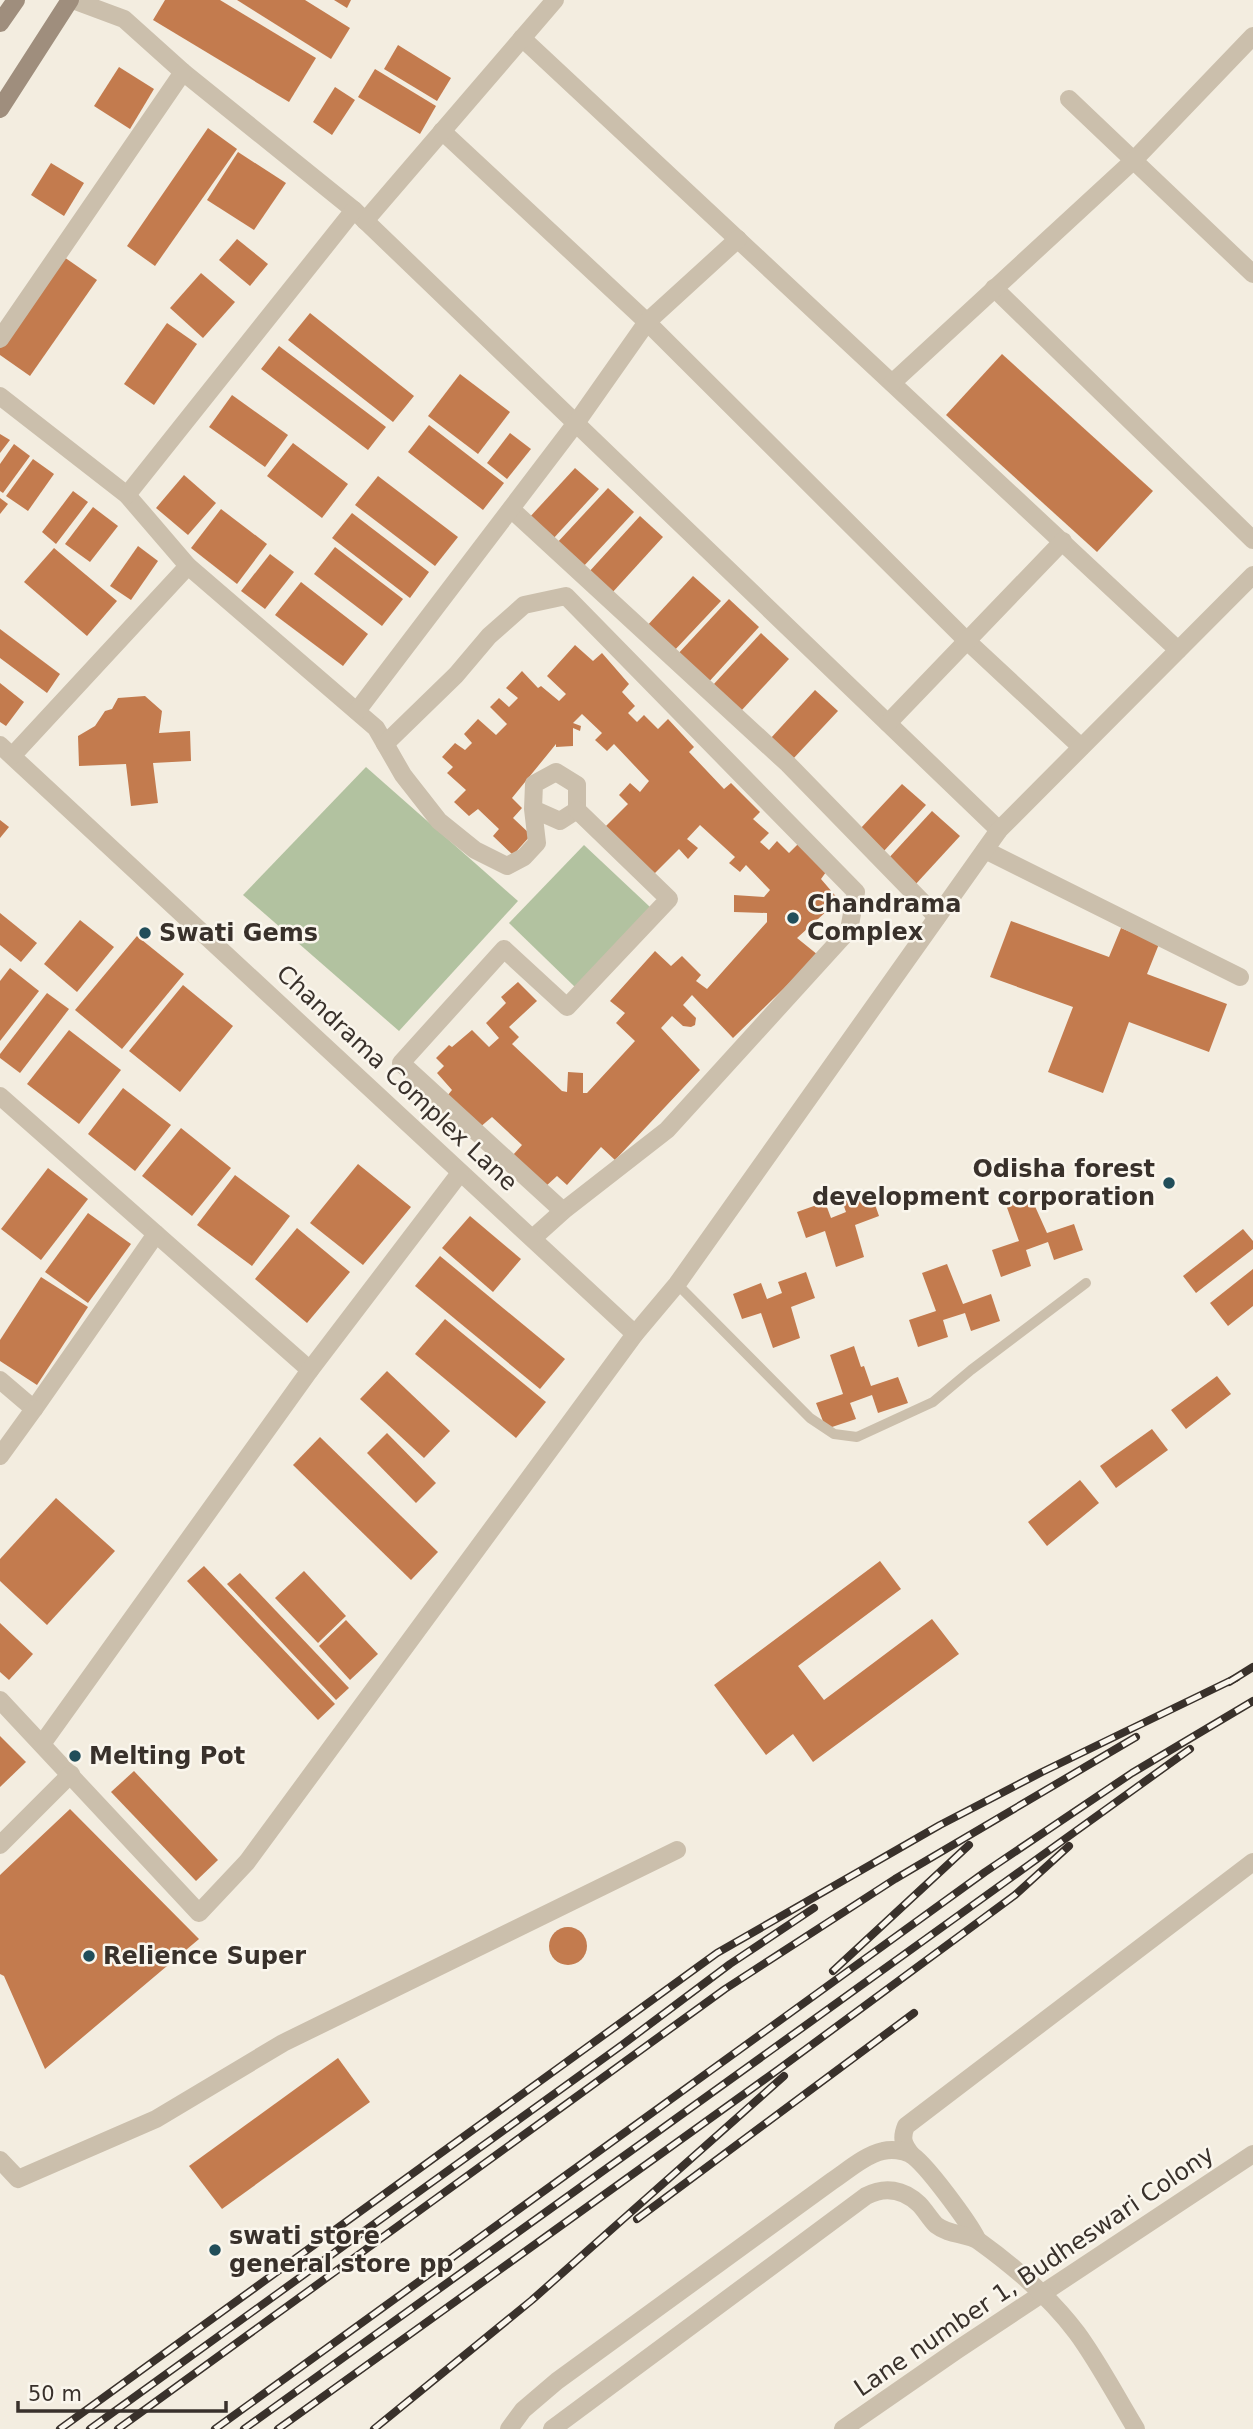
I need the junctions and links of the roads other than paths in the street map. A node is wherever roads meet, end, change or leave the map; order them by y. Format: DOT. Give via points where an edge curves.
graph roads {
  1 [pos="16,0"];
  2 [pos="71,0"];
  3 [pos="555,0"];
  4 [pos="0,23"];
  5 [pos="1253,36"];
  6 [pos="522,38"];
  7 [pos="183,72"];
  8 [pos="1069,99"];
  9 [pos="0,109"];
  10 [pos="442,131"];
  11 [pos="1134,160"];
  12 [pos="360,216"];
  13 [pos="738,239"];
  14 [pos="1253,274"];
  15 [pos="994,288"];
  16 [pos="647,322"];
  17 [pos="0,339"];
  18 [pos="892,383"];
  19 [pos="0,396"];
  20 [pos="576,423"];
  21 [pos="127,495"];
  22 [pos="511,509"];
  23 [pos="1253,540"];
  24 [pos="1063,541"];
  25 [pos="188,566"];
  26 [pos="1253,575"];
  27 [pos="966,640"];
  28 [pos="1178,650"];
  29 [pos="356,711"];
  30 [pos="888,723"];
  31 [pos="385,744"];
  32 [pos="1082,747"];
  33 [pos="6,750"];
  34 [pos="533,809"];
  35 [pos="577,810"];
  36 [pos="999,830"];
  37 [pos="985,850"];
  38 [pos="937,917"];
  39 [pos="1240,977"];
  40 [pos="0,1096"];
  41 [pos="460,1173"];
  42 [pos="563,1211"];
  43 [pos="156,1234"];
  44 [pos="533,1238"];
  45 [pos="1087,1283"];
  46 [pos="677,1284"];
  47 [pos="635,1334"];
  48 [pos="310,1370"];
  49 [pos="0,1380"];
  50 [pos="34,1409"];
  51 [pos="0,1456"];
  52 [pos="0,1700"];
  53 [pos="42,1744"];
  54 [pos="71,1774"];
  55 [pos="0,1845"];
  56 [pos="677,1850"];
  57 [pos="1253,1862"];
  58 [pos="911,2154"];
  59 [pos="1253,2154"];
  60 [pos="0,2160"];
  61 [pos="977,2239"];
  62 [pos="1043,2293"];
  63 [pos="509,2429"];
  64 [pos="552,2429"];
  65 [pos="843,2429"];
  66 [pos="1136,2429"];
  1 -- 4 [label="main road"];
  2 -- 7 [label="street" via="124,19"];
  2 -- 9 [label="main road"];
  3 -- 6 [label="street"];
  5 -- 11 [label="street"];
  6 -- 10 [label="street"];
  6 -- 13 [label="street"];
  7 -- 12 [label="street"];
  7 -- 17 [label="street"];
  8 -- 11 [label="street"];
  10 -- 12 [label="street"];
  10 -- 16 [label="street"];
  11 -- 14 [label="street"];
  11 -- 15 [label="street"];
  12 -- 20 [label="street"];
  12 -- 21 [label="street"];
  13 -- 16 [label="street"];
  13 -- 18 [label="street"];
  15 -- 18 [label="street"];
  15 -- 23 [label="street"];
  16 -- 20 [label="street"];
  16 -- 27 [label="street"];
  18 -- 24 [label="street"];
  19 -- 21 [label="street"];
  20 -- 22 [label="street"];
  20 -- 30 [label="street"];
  21 -- 25 [label="street"];
  22 -- 29 [label="street"];
  22 -- 38 [label="street" via="788,764"];
  24 -- 27 [label="street"];
  24 -- 28 [label="street"];
  25 -- 29 [label="street"];
  25 -- 33 [label="street"];
  26 -- 28 [label="street"];
  27 -- 30 [label="street"];
  27 -- 32 [label="street"];
  28 -- 32 [label="street"];
  29 -- 31 [label="street" via="376,728"];
  30 -- 36 [label="street"];
  31 -- 34 [label="street" via="439,821 475,850 507,866 537,843"];
  31 -- 42 [label="street" via="524,605 566,596 856,892 849,930 667,1130"];
  32 -- 36 [label="street"];
  33 -- 41 [label="street, Chandrama Complex Lane"];
  34 -- 35 [label="street" via="560,821"];
  34 -- 35 [label="street" via="534,784 556,772 577,785"];
  35 -- 42 [label="street" via="669,899 567,1007 504,949 401,1063"];
  36 -- 37 [label="street"];
  37 -- 38 [label="street"];
  37 -- 39 [label="street"];
  38 -- 46 [label="street"];
  40 -- 43 [label="street"];
  41 -- 44 [label="street, Chandrama Complex Lane"];
  41 -- 48 [label="street"];
  42 -- 44 [label="street"];
  43 -- 48 [label="street"];
  43 -- 50 [label="street"];
  44 -- 47 [label="street, Chandrama Complex Lane"];
  45 -- 46 [label="lane" via="933,1402 857,1437 834,1434 810,1418"];
  46 -- 47 [label="street"];
  47 -- 54 [label="street" via="247,1862 200,1913"];
  48 -- 53 [label="street"];
  49 -- 50 [label="street"];
  50 -- 51 [label="street"];
  52 -- 53 [label="street"];
  53 -- 54 [label="street"];
  54 -- 55 [label="street"];
  56 -- 60 [label="street" via="283,2043 156,2119 18,2179"];
  57 -- 58 [label="street" via="906,2126 903,2143"];
  58 -- 61 [label="street" via="970,2223"];
  58 -- 63 [label="street" via="882,2151 855,2165 557,2381 523,2410"];
  59 -- 62 [label="street, Lane number 1, Budheswari Colony"];
  61 -- 62 [label="street"];
  61 -- 64 [label="street" via="954,2235 936,2224 906,2195 878,2190"];
  62 -- 65 [label="street, Lane number 1, Budheswari Colony"];
  62 -- 66 [label="street" via="1078,2334"];
}
